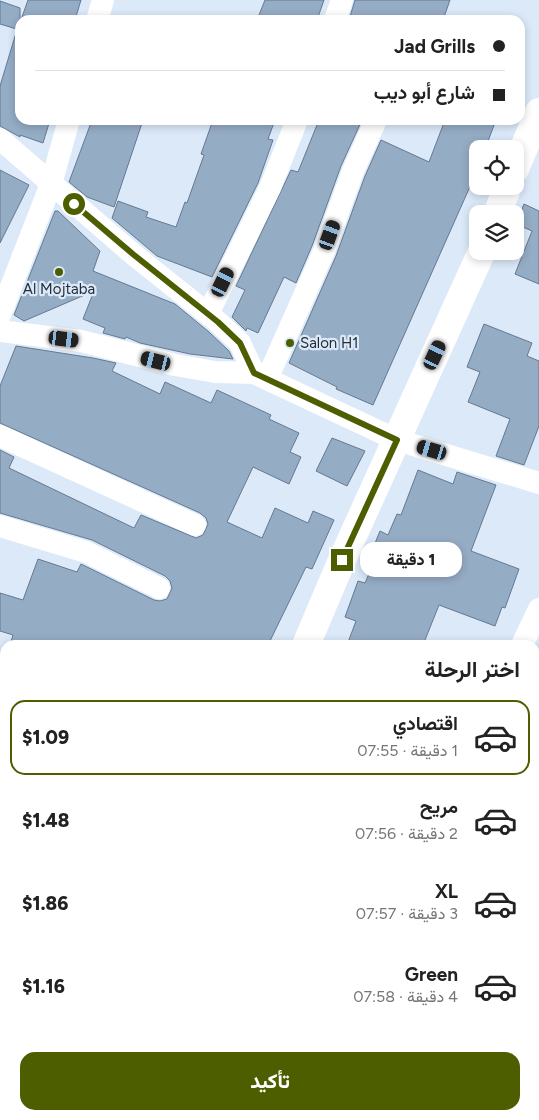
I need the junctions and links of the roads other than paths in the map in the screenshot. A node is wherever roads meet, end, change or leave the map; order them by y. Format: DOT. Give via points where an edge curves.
graph roads {
  1 [pos="103,0"];
  2 [pos="342,0"];
  3 [pos="99,15"];
  4 [pos="337,15"];
  5 [pos="531,118"];
  6 [pos="68,125"];
  7 [pos="295,125"];
  8 [pos="374,125"];
  9 [pos="0,139"];
  10 [pos="524,140"];
  11 [pos="51,184"];
  12 [pos="478,260"];
  13 [pos="208,314"];
  14 [pos="0,315"];
  15 [pos="0,331"];
  16 [pos="261,376"];
  17 [pos="0,436"];
  18 [pos="397,440"];
  19 [pos="539,483"];
  20 [pos="195,525"];
  21 [pos="0,526"];
  22 [pos="159,588"];
  23 [pos="539,609"];
  24 [pos="308,640"];
  25 [pos="524,640"];
  1 -- 3 [label="street"];
  2 -- 4 [label="street"];
  5 -- 10 [label="main road"];
  6 -- 11 [label="street"];
  7 -- 13 [label="street" via="270,188"];
  8 -- 16 [label="street" via="324,251"];
  9 -- 11 [label="street"];
  11 -- 13 [label="street"];
  11 -- 14 [label="street"];
  12 -- 18 [label="main road"];
  13 -- 16 [label="street" via="240,343"];
  15 -- 16 [label="street" via="80,341 175,366"];
  16 -- 18 [label="street"];
  17 -- 20 [label="street"];
  18 -- 19 [label="street"];
  18 -- 24 [label="main road"];
  21 -- 22 [label="street" via="86,552"];
  23 -- 25 [label="street"];
}
